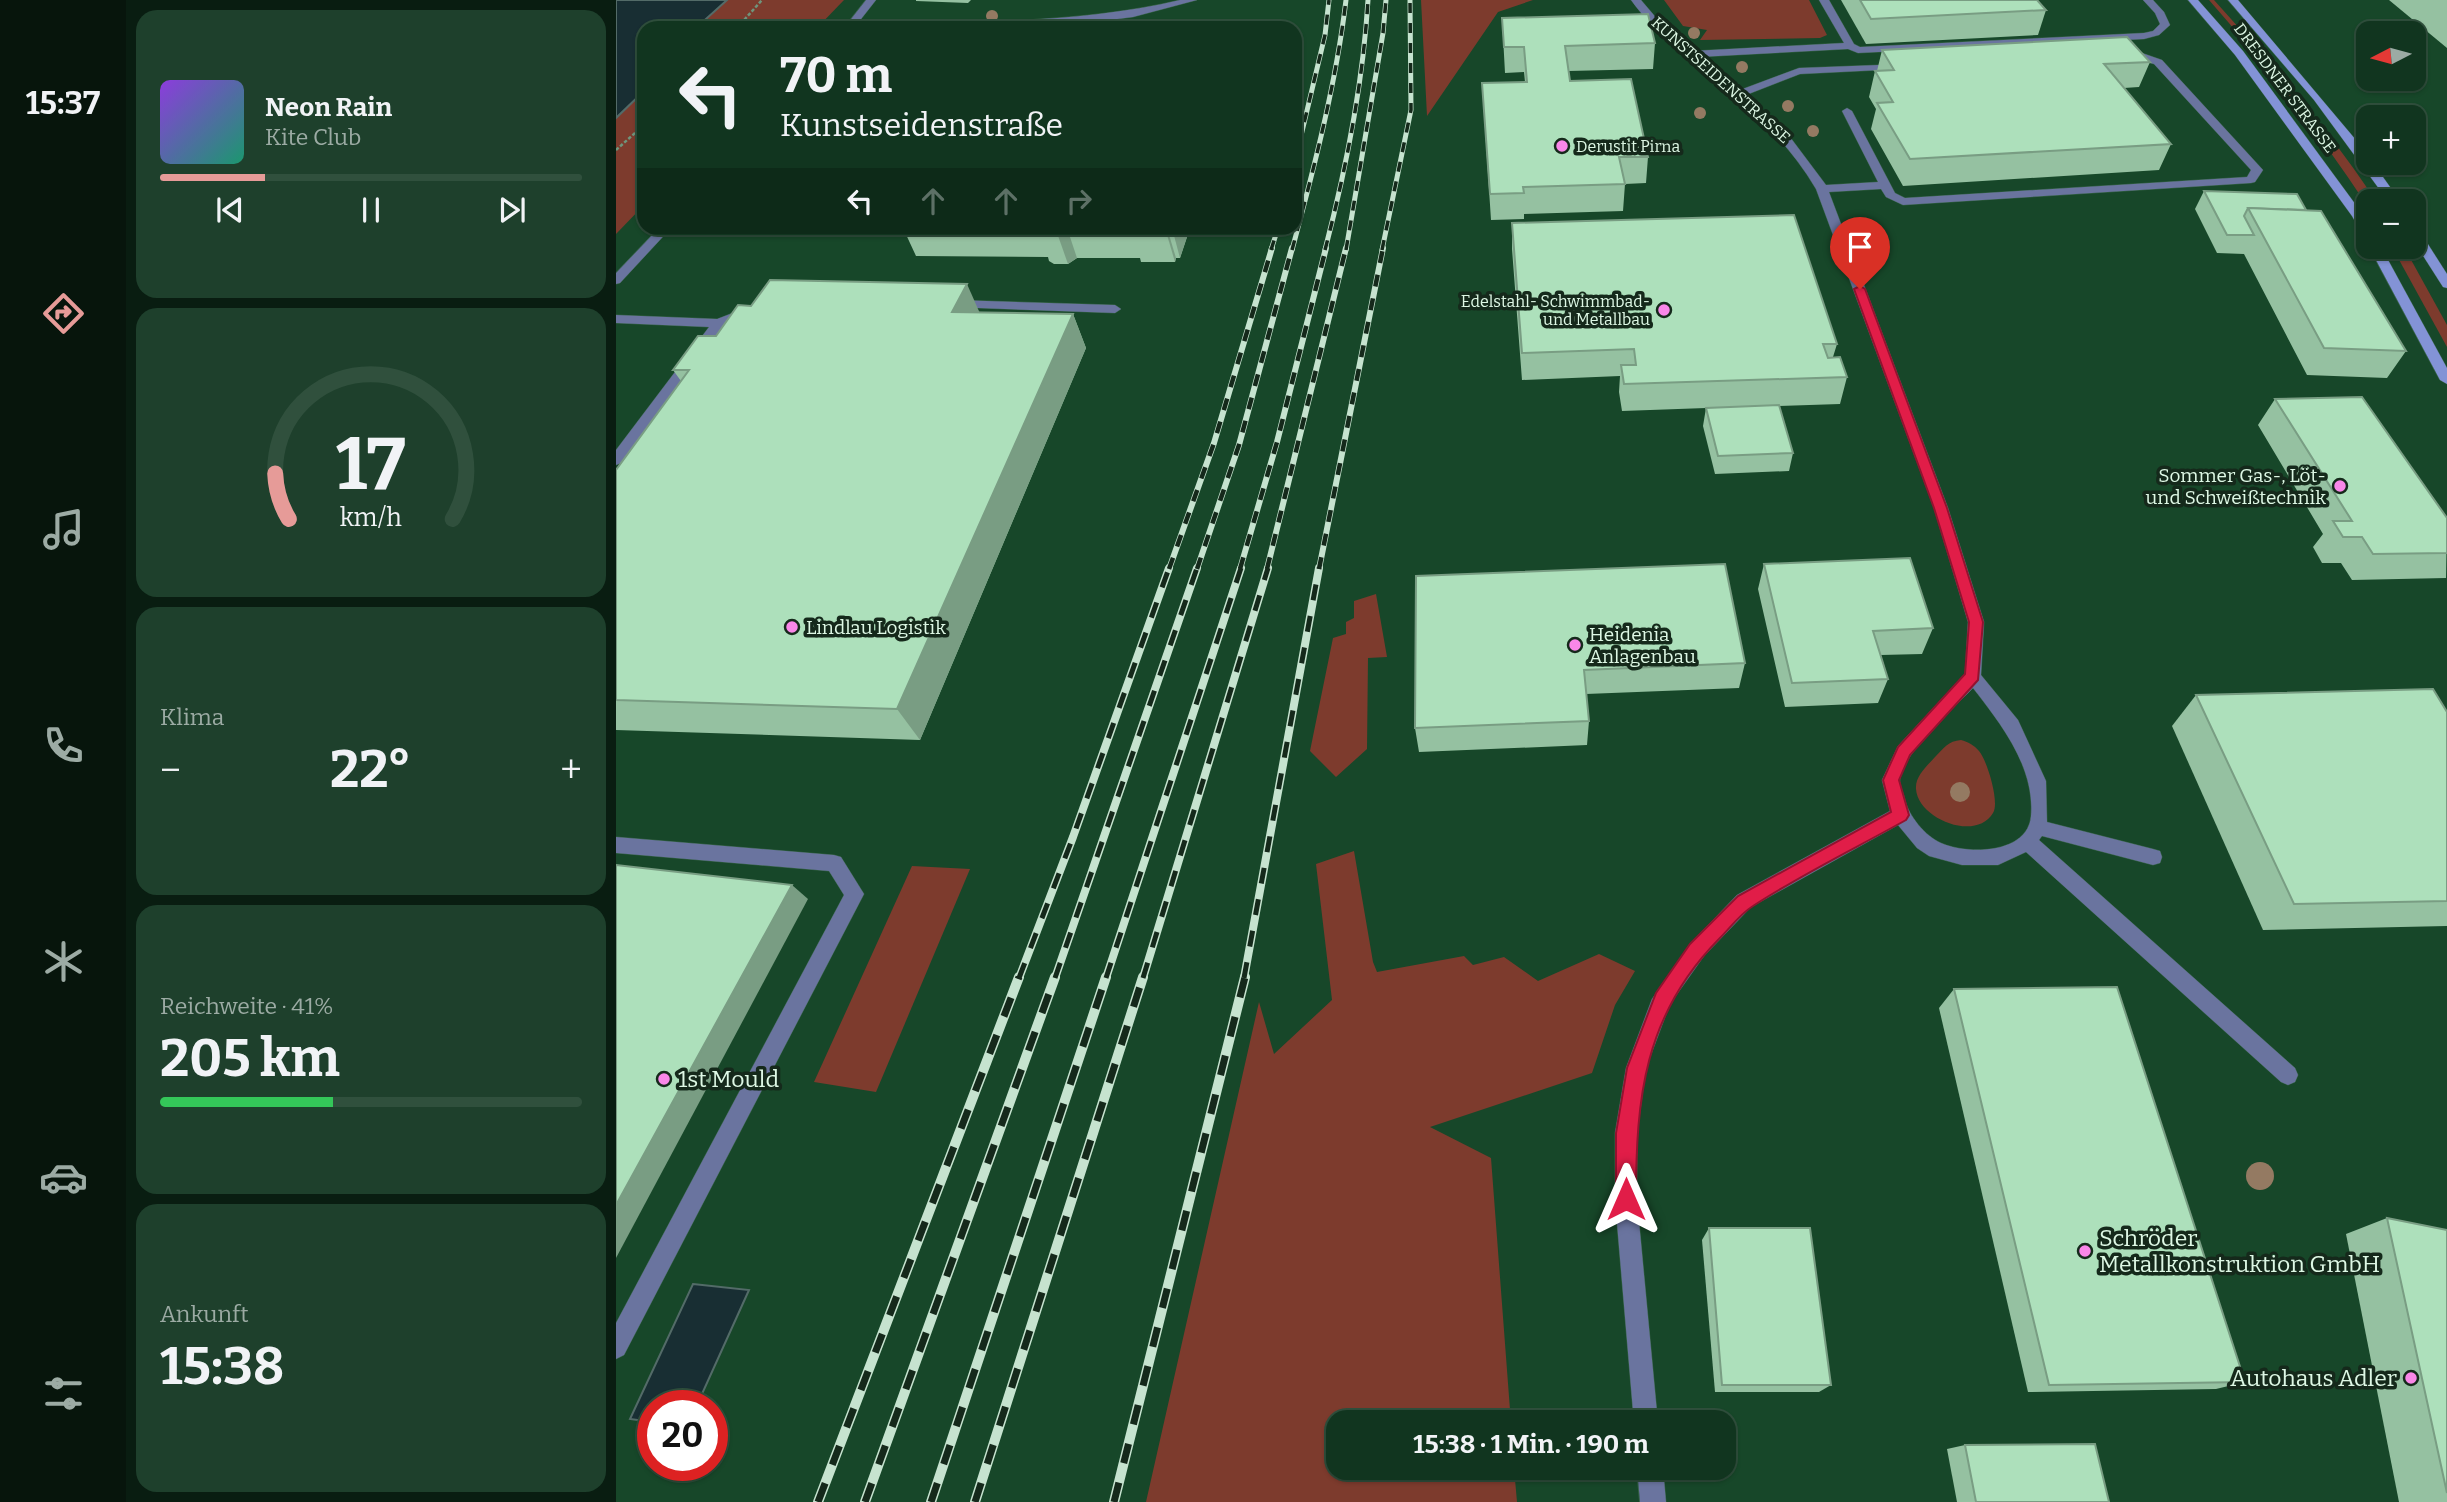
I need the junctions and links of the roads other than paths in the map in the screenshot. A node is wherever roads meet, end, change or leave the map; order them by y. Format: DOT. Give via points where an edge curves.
graph roads {
  1 [pos="871,0"];
  2 [pos="1192,0"];
  3 [pos="1636,0"];
  4 [pos="1824,0"];
  5 [pos="2148,0"];
  6 [pos="2193,0"];
  7 [pos="2234,0"];
  8 [pos="854,21"];
  9 [pos="1047,21"];
  10 [pos="1850,46"];
  11 [pos="1689,54"];
  12 [pos="2111,56"];
  13 [pos="1907,66"];
  14 [pos="1739,94"];
  15 [pos="1847,111"];
  16 [pos="1885,185"];
  17 [pos="1822,188"];
  18 [pos="2385,189"];
  19 [pos="2356,213"];
  20 [pos="658,235"];
  21 [pos="2426,251"];
  22 [pos="2381,259"];
  23 [pos="616,280"];
  24 [pos="2447,284"];
  25 [pos="938,304"];
  26 [pos="763,305"];
  27 [pos="1115,309"];
  28 [pos="616,319"];
  29 [pos="718,323"];
  30 [pos="2447,380"];
  31 [pos="616,460"];
  32 [pos="1973,676"];
  33 [pos="1900,815"];
  34 [pos="2032,834"];
  35 [pos="616,845"];
  36 [pos="2153,858"];
  37 [pos="2288,1075"];
  38 [pos="616,1347"];
  39 [pos="1645,1410"];
  40 [pos="1651,1480"];
  41 [pos="1653,1502"];
  1 -- 8 [label="street"];
  2 -- 9 [label="street" via="1133,14"];
  3 -- 11 [label="street, KUNSTSEIDENSTRASSE"];
  4 -- 10 [label="street"];
  5 -- 10 [label="street" via="2165,25 2144,36 1858,50"];
  6 -- 19 [label="main road, DRESDNER STRASSE" via="2239,52"];
  7 -- 18 [label="main road, DRESDNER STRASSE"];
  10 -- 11 [label="street"];
  11 -- 14 [label="street, KUNSTSEIDENSTRASSE"];
  12 -- 16 [label="street" via="2138,55 2158,62 2257,170 2251,180 1903,202 1890,195"];
  13 -- 14 [label="street" via="1799,71"];
  14 -- 17 [label="street, KUNSTSEIDENSTRASSE" via="1791,142"];
  15 -- 16 [label="street"];
  16 -- 17 [label="street"];
  17 -- 32 [label="street, KUNSTSEIDENSTRASSE" via="1962,575 1976,622"];
  20 -- 23 [label="street"];
  21 -- 24 [label="main road"];
  22 -- 30 [label="main road"];
  25 -- 27 [label="street"];
  26 -- 29 [label="street"];
  28 -- 29 [label="street"];
  29 -- 31 [label="street"];
  32 -- 33 [label="street" via="1903,751 1891,780"];
  32 -- 34 [label="street" via="2012,725 2037,781 2040,817"];
  33 -- 34 [label="street" via="1936,850 1962,857 1998,857"];
  33 -- 39 [label="street" via="1744,901 1697,950 1662,999 1636,1068 1626,1133 1626,1199"];
  34 -- 36 [label="street"];
  34 -- 37 [label="street"];
  35 -- 38 [label="street" via="834,863 854,894"];
  40 -- 41 [label="street"];
}
